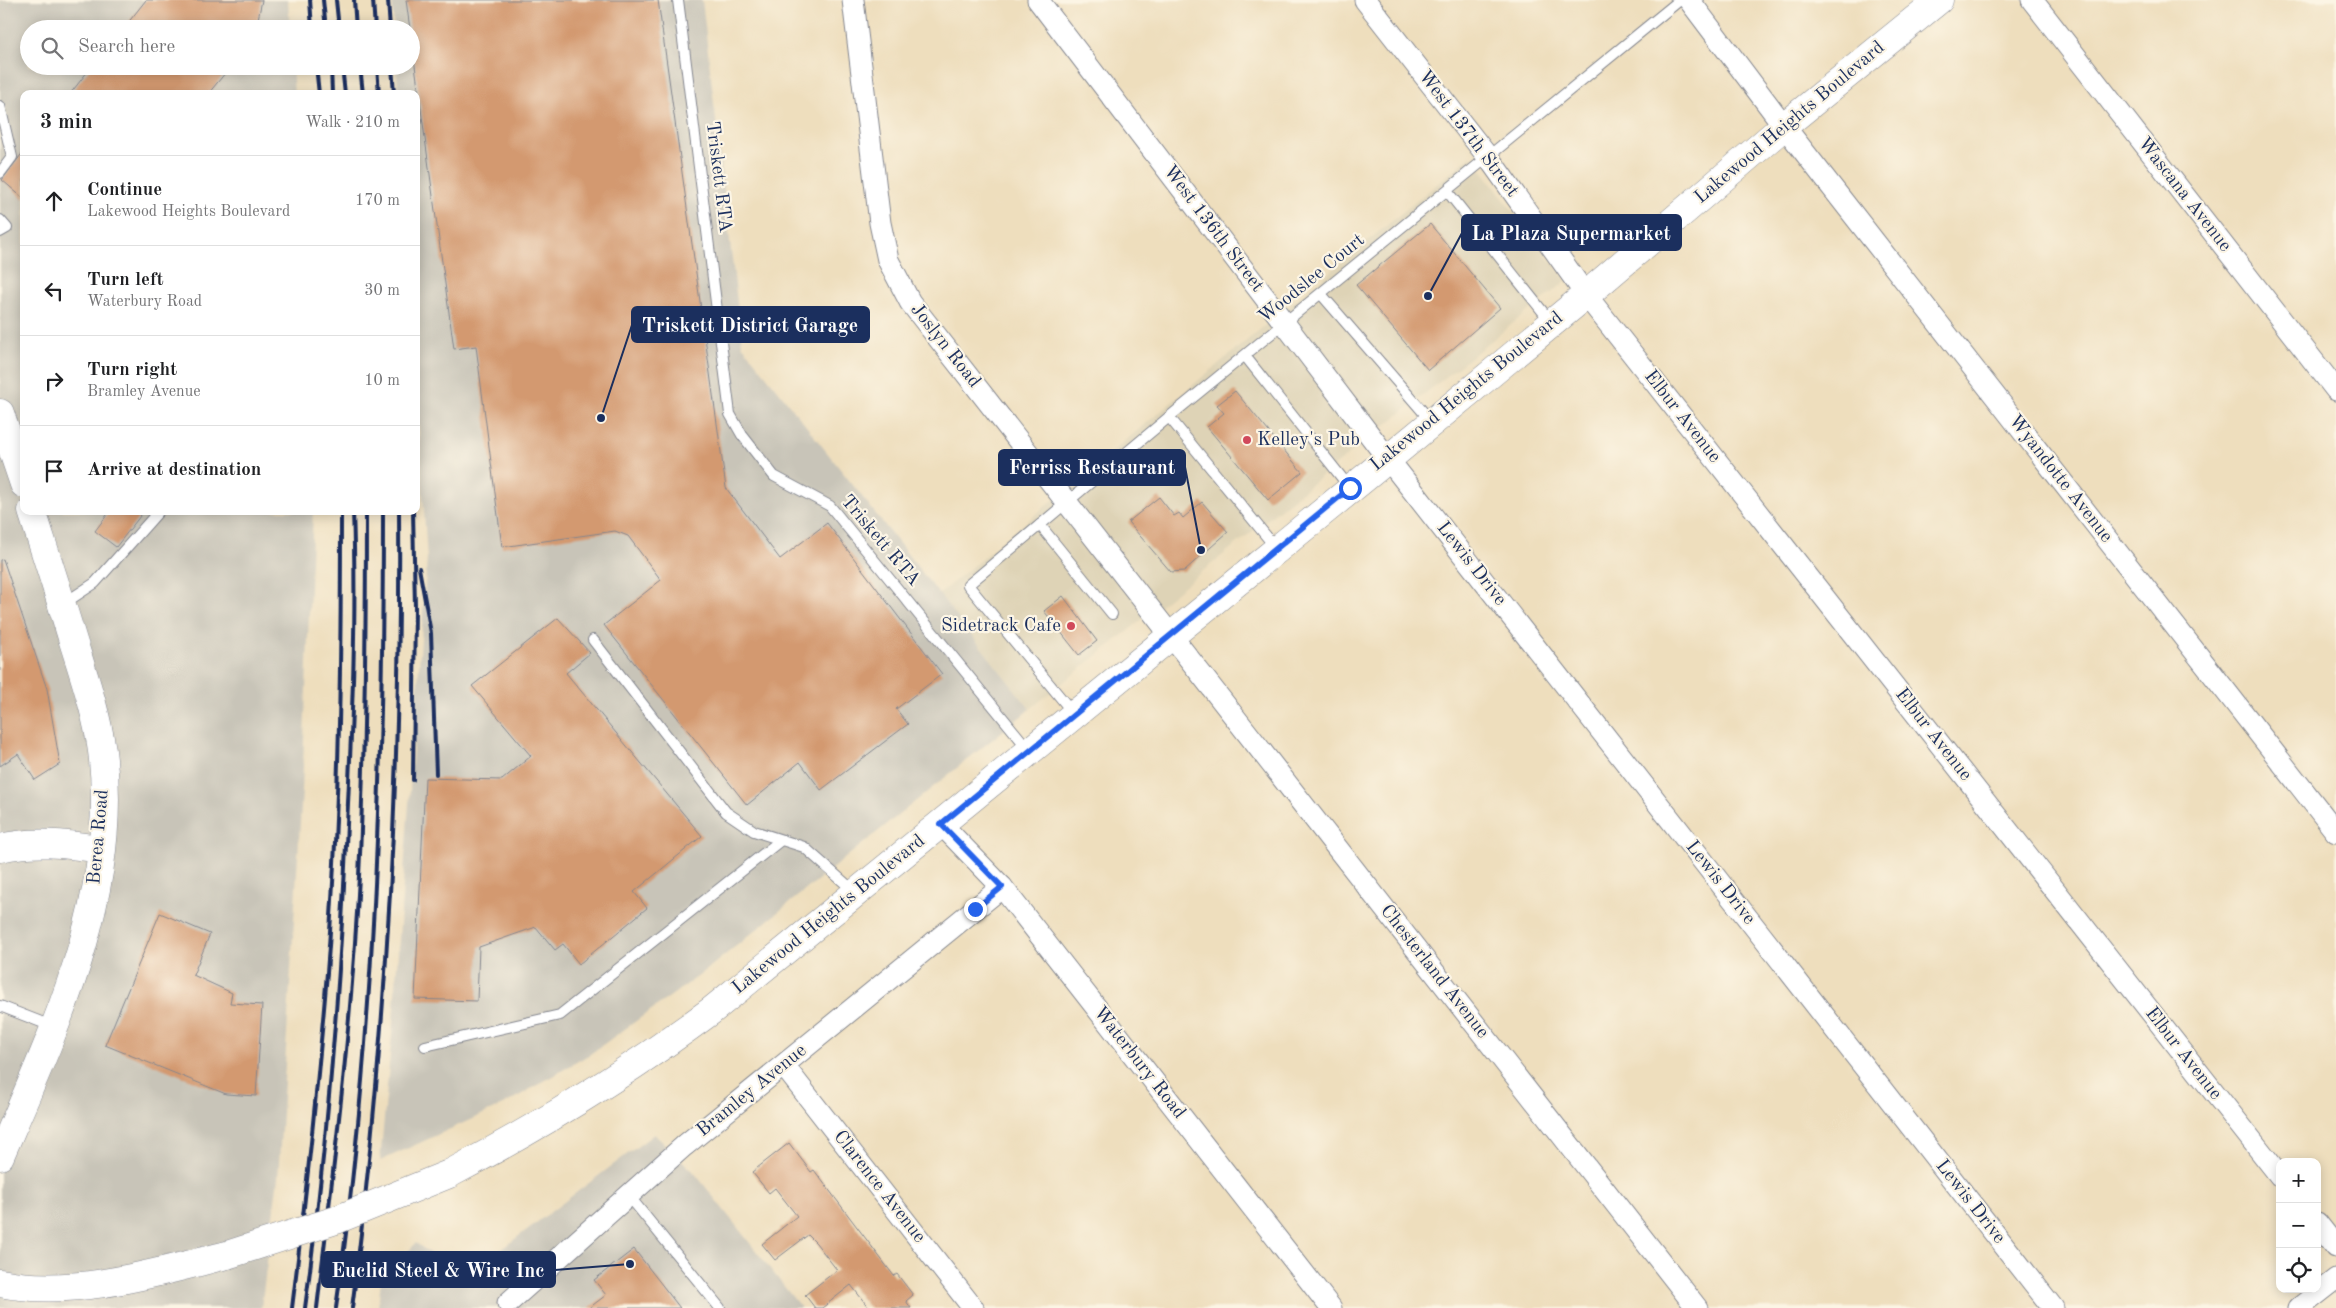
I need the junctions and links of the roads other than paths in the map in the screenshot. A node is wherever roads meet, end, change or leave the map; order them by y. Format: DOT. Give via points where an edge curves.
graph roads {
  1 [pos="678,0"];
  2 [pos="853,0"];
  3 [pos="1365,0"];
  4 [pos="1680,0"];
  5 [pos="1689,0"];
  6 [pos="1939,0"];
  7 [pos="2032,0"];
  8 [pos="1043,2"];
  9 [pos="0,106"];
  10 [pos="1784,126"];
  11 [pos="1488,157"];
  12 [pos="0,173"];
  13 [pos="1447,191"];
  14 [pos="0,220"];
  15 [pos="0,232"];
  16 [pos="1321,294"];
  17 [pos="1586,295"];
  18 [pos="1552,323"];
  19 [pos="1285,324"];
  20 [pos="1245,356"];
  21 [pos="2336,390"];
  22 [pos="0,413"];
  23 [pos="1169,417"];
  24 [pos="1432,422"];
  25 [pos="6,452"];
  26 [pos="1388,458"];
  27 [pos="20,477"];
  28 [pos="1350,488"];
  29 [pos="1068,503"];
  30 [pos="33,515"];
  31 [pos="155,515"];
  32 [pos="1040,525"];
  33 [pos="1276,548"];
  34 [pos="62,605"];
  35 [pos="1112,614"];
  36 [pos="1171,636"];
  37 [pos="593,640"];
  38 [pos="1074,714"];
  39 [pos="1029,750"];
  40 [pos="941,824"];
  41 [pos="2336,832"];
  42 [pos="781,840"];
  43 [pos="0,848"];
  44 [pos="101,849"];
  45 [pos="1002,887"];
  46 [pos="856,893"];
  47 [pos="0,1006"];
  48 [pos="55,1028"];
  49 [pos="425,1046"];
  50 [pos="784,1066"];
  51 [pos="0,1156"];
  52 [pos="2276,1171"];
  53 [pos="629,1196"];
  54 [pos="2321,1228"];
  55 [pos="2336,1247"];
  56 [pos="2336,1278"];
  57 [pos="11,1285"];
  58 [pos="507,1306"];
  59 [pos="720,1308"];
  60 [pos="974,1308"];
  61 [pos="1331,1308"];
  62 [pos="1696,1308"];
  63 [pos="2052,1308"];
  64 [pos="2298,1308"];
  1 -- 39 [label="lane, Triskett RTA" via="730,414 774,476 830,506"];
  2 -- 29 [label="street, Joslyn Road" via="880,223 888,260 910,302"];
  3 -- 11 [label="street, West 137th Street"];
  4 -- 11 [label="lane, Woodslee Court"];
  5 -- 10 [label="street, Wyandotte Avenue"];
  6 -- 10 [label="main road, Lakewood Heights Boulevard"];
  7 -- 21 [label="street, Wascana Avenue"];
  8 -- 19 [label="street, West 136th Street"];
  9 -- 12 [label="lane" via="12,156"];
  10 -- 17 [label="main road, Lakewood Heights Boulevard"];
  10 -- 41 [label="street, Wyandotte Avenue"];
  11 -- 13 [label="lane, Woodslee Court"];
  11 -- 17 [label="street, West 137th Street"];
  13 -- 16 [label="lane, Woodslee Court"];
  13 -- 18 [label="lane"];
  14 -- 15 [label="lane" via="7,228"];
  16 -- 19 [label="lane, Woodslee Court"];
  16 -- 24 [label="lane"];
  17 -- 18 [label="main road, Lakewood Heights Boulevard"];
  17 -- 52 [label="street, Elbur Avenue"];
  18 -- 24 [label="main road, Lakewood Heights Boulevard"];
  19 -- 20 [label="lane, Woodslee Court"];
  19 -- 26 [label="street, West 136th Street"];
  20 -- 23 [label="lane, Woodslee Court"];
  20 -- 28 [label="lane"];
  22 -- 25 [label="main road"];
  23 -- 29 [label="lane, Woodslee Court"];
  23 -- 33 [label="lane"];
  24 -- 26 [label="main road, Lakewood Heights Boulevard"];
  25 -- 27 [label="main road"];
  26 -- 28 [label="main road, Lakewood Heights Boulevard"];
  26 -- 63 [label="street, Lewis Drive"];
  28 -- 33 [label="main road, Lakewood Heights Boulevard"];
  29 -- 32 [label="lane, Woodslee Court"];
  29 -- 36 [label="street, Joslyn Road"];
  30 -- 34 [label="main road, Berea Road"];
  31 -- 34 [label="lane" via="95,583"];
  32 -- 35 [label="lane"];
  32 -- 38 [label="lane, Woodslee Court" via="968,585"];
  33 -- 36 [label="main road, Lakewood Heights Boulevard"];
  34 -- 44 [label="main road, Berea Road" via="102,749 105,795"];
  36 -- 38 [label="main road, Lakewood Heights Boulevard"];
  36 -- 62 [label="street, Chesterland Avenue"];
  37 -- 42 [label="lane" via="726,812 754,831"];
  38 -- 39 [label="main road, Lakewood Heights Boulevard"];
  39 -- 40 [label="main road, Lakewood Heights Boulevard"];
  40 -- 45 [label="street, Waterbury Road"];
  40 -- 46 [label="main road, Lakewood Heights Boulevard"];
  42 -- 46 [label="lane" via="804,847"];
  42 -- 49 [label="lane" via="560,1015"];
  43 -- 44 [label="main road" via="45,842"];
  44 -- 48 [label="main road, Berea Road" via="85,937"];
  45 -- 50 [label="street, Bramley Avenue"];
  45 -- 61 [label="street, Waterbury Road"];
  46 -- 57 [label="main road, Lakewood Heights Boulevard, bridge" via="711,1011 647,1058 576,1104 448,1174 336,1220 226,1255 100,1283 56,1288"];
  47 -- 48 [label="lane"];
  48 -- 51 [label="main road, Berea Road"];
  50 -- 53 [label="street, Bramley Avenue" via="684,1146"];
  50 -- 60 [label="street, Clarence Avenue"];
  53 -- 58 [label="street, Bramley Avenue"];
  53 -- 59 [label="lane"];
  54 -- 55 [label="street"];
  56 -- 64 [label="street"];
}
